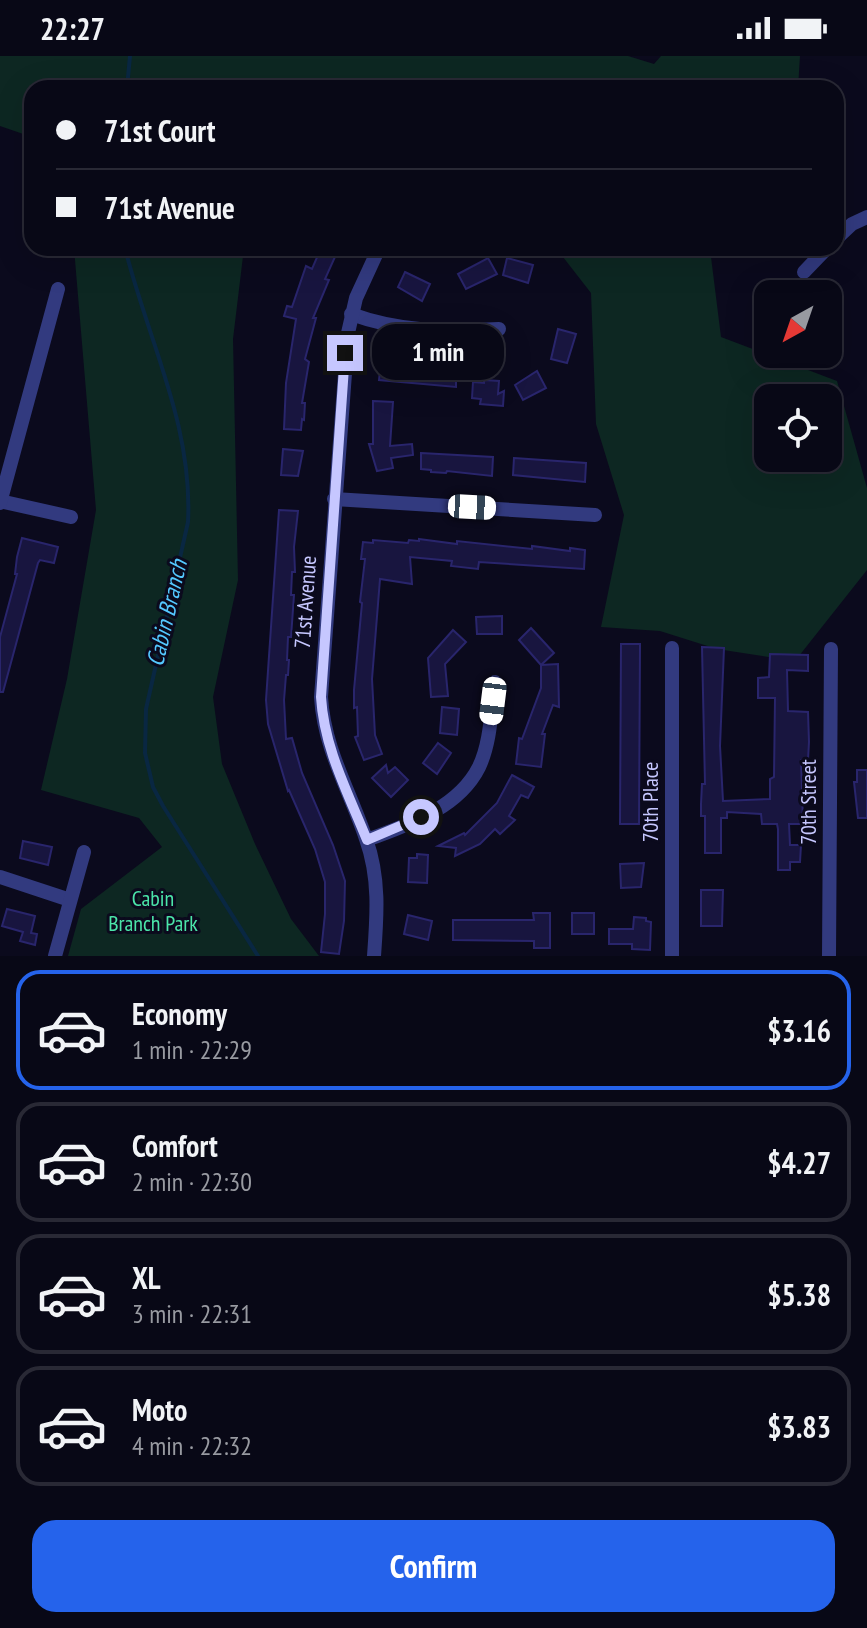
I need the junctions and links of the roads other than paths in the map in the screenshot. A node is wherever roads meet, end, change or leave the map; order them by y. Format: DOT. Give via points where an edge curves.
graph roads {
  1 [pos="867,217"];
  2 [pos="844,232"];
  3 [pos="376,256"];
  4 [pos="819,256"];
  5 [pos="804,272"];
  6 [pos="58,289"];
  7 [pos="351,314"];
  8 [pos="499,329"];
  9 [pos="334,499"];
  10 [pos="0,502"];
  11 [pos="595,515"];
  12 [pos="71,517"];
  13 [pos="672,648"];
  14 [pos="831,649"];
  15 [pos="495,682"];
  16 [pos="367,840"];
  17 [pos="84,852"];
  18 [pos="0,877"];
  19 [pos="70,900"];
  20 [pos="55,956"];
  21 [pos="374,956"];
  22 [pos="672,956"];
  23 [pos="829,956"];
  1 -- 2 [label="street"];
  3 -- 7 [label="street, 71st Avenue"];
  4 -- 5 [label="street"];
  6 -- 10 [label="street"];
  7 -- 8 [label="street" via="416,330"];
  7 -- 9 [label="street, 71st Avenue"];
  9 -- 11 [label="street"];
  9 -- 16 [label="street, 71st Avenue" via="322,712 332,753"];
  10 -- 12 [label="street"];
  13 -- 22 [label="street, 70th Place"];
  14 -- 23 [label="street, 70th Street"];
  15 -- 16 [label="street" via="486,743 471,780 437,809"];
  16 -- 21 [label="street, 71st Avenue" via="378,897"];
  17 -- 19 [label="street"];
  18 -- 19 [label="street"];
  19 -- 20 [label="street"];
}
